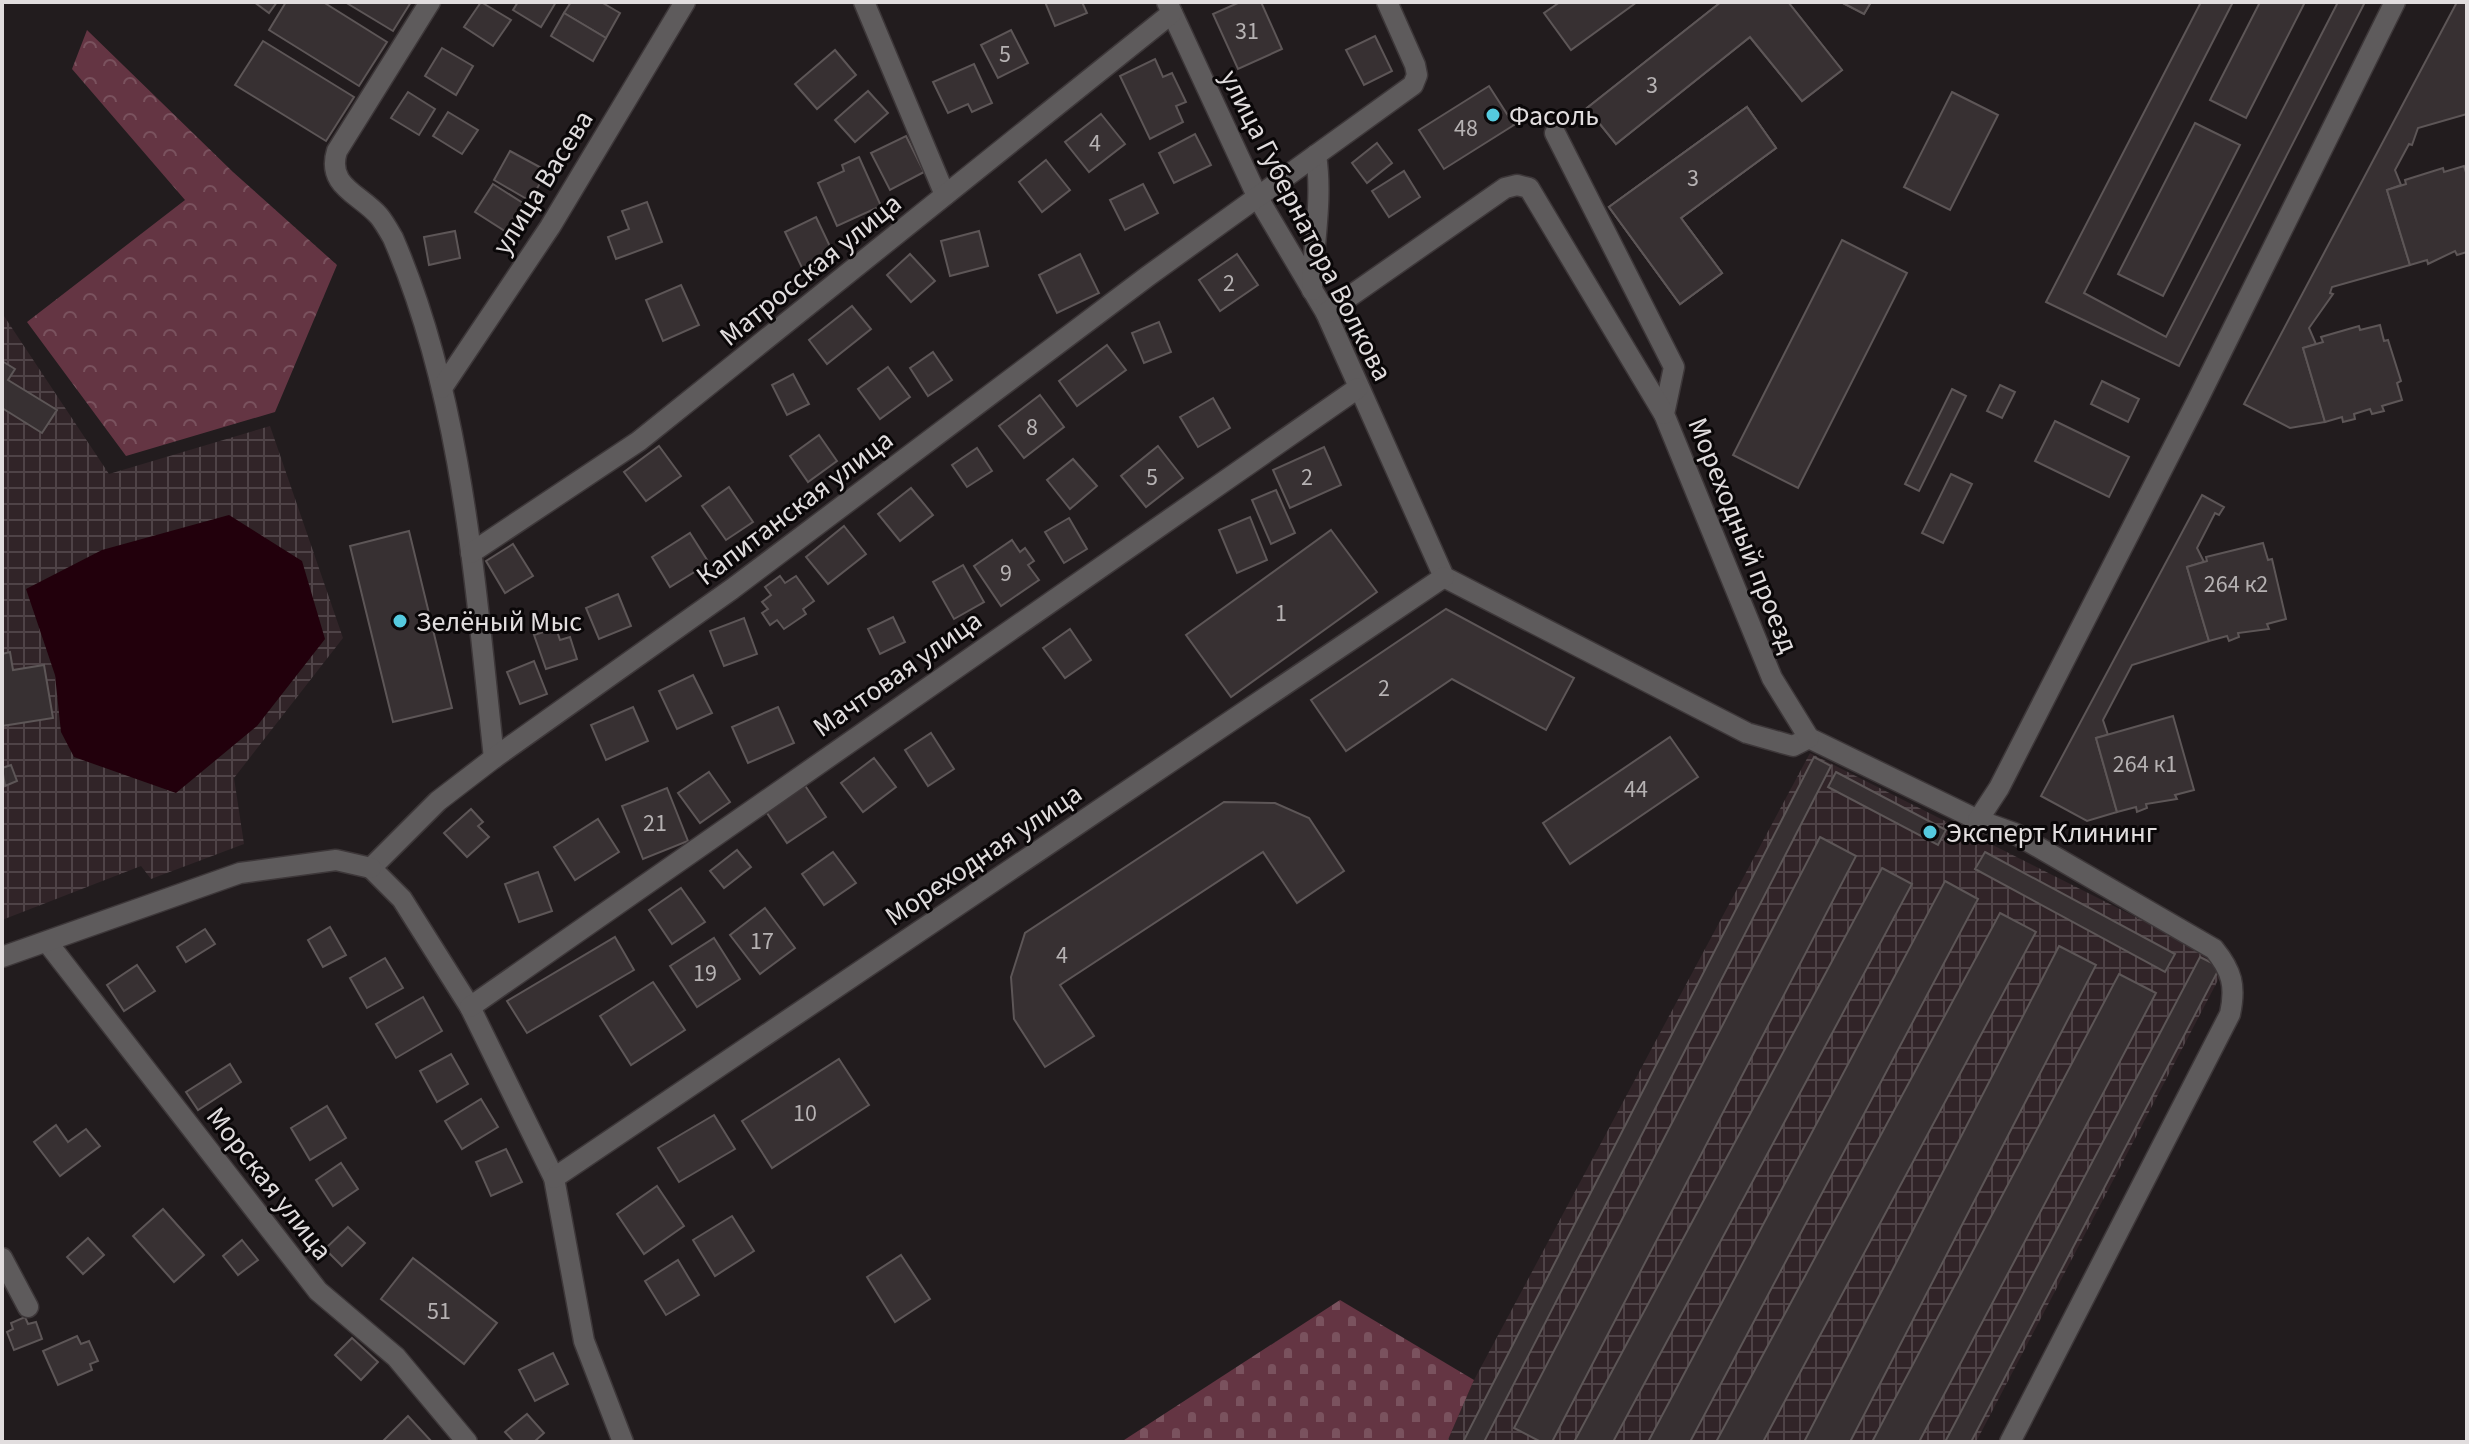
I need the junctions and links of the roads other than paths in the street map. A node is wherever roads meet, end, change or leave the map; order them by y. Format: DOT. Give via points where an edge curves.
graph roads {
  1 [pos="430,2"];
  2 [pos="685,2"];
  3 [pos="864,2"];
  4 [pos="1387,2"];
  5 [pos="2395,2"];
  6 [pos="1169,8"];
  7 [pos="1555,133"];
  8 [pos="1316,155"];
  9 [pos="945,195"];
  10 [pos="1258,198"];
  11 [pos="1312,291"];
  12 [pos="1326,313"];
  13 [pos="442,388"];
  14 [pos="1358,388"];
  15 [pos="1664,414"];
  16 [pos="471,553"];
  17 [pos="1444,577"];
  18 [pos="1811,740"];
  19 [pos="494,758"];
  20 [pos="1978,820"];
  21 [pos="371,868"];
  22 [pos="47,942"];
  23 [pos="2,957"];
  24 [pos="470,1007"];
  25 [pos="554,1178"];
  26 [pos="2,1258"];
  27 [pos="28,1307"];
  28 [pos="467,1442"];
  29 [pos="623,1442"];
  30 [pos="2010,1442"];
  1 -- 13 [label="street" via="334,163 335,176 379,216 393,238"];
  2 -- 13 [label="street, улица Васева" via="550,227"];
  3 -- 9 [label="street"];
  4 -- 8 [label="street, Капитанская улица" via="1417,75 1413,85"];
  5 -- 20 [label="street" via="2197,401"];
  6 -- 9 [label="street, Матросская улица"];
  6 -- 10 [label="street, улица Губернатора Волкова"];
  7 -- 15 [label="street, Мореходный проезд" via="1674,367"];
  8 -- 10 [label="street, Капитанская улица"];
  8 -- 11 [label="street" via="1321,186"];
  9 -- 16 [label="street, Матросская улица" via="639,441"];
  10 -- 11 [label="street, улица Губернатора Волкова"];
  10 -- 19 [label="street, Капитанская улица" via="732,589"];
  11 -- 12 [label="street, улица Губернатора Волкова"];
  12 -- 14 [label="street, улица Губернатора Волкова"];
  12 -- 15 [label="street" via="1505,188 1529,188"];
  13 -- 16 [label="street"];
  14 -- 17 [label="street, улица Губернатора Волкова"];
  14 -- 24 [label="street, Мачтовая улица"];
  15 -- 18 [label="street, Мореходный проезд" via="1772,678"];
  16 -- 19 [label="street"];
  17 -- 18 [label="street" via="1747,733 1793,746"];
  17 -- 25 [label="street, Мореходная улица"];
  18 -- 20 [label="street"];
  19 -- 21 [label="street, Капитанская улица" via="438,801"];
  20 -- 30 [label="street" via="2014,833 2214,949 2229,966 2235,990 2230,1014"];
  21 -- 22 [label="street" via="336,860 240,873"];
  21 -- 24 [label="street" via="402,899"];
  22 -- 23 [label="street"];
  22 -- 28 [label="street, Морская улица" via="318,1291 396,1357"];
  24 -- 25 [label="street"];
  25 -- 29 [label="street" via="584,1341"];
  26 -- 27 [label="street"];
}
